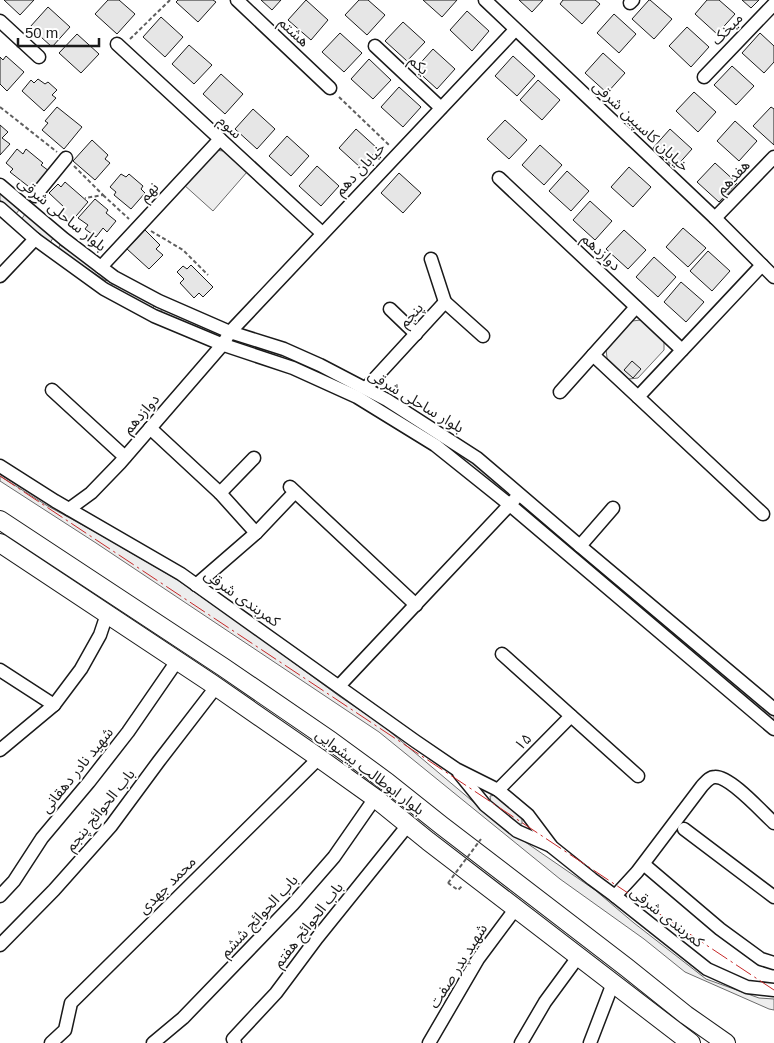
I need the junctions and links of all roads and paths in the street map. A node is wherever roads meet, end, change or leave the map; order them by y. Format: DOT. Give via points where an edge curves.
graph roads {
  1 [pos="170,0"];
  2 [pos="237,0"];
  3 [pos="485,0"];
  4 [pos="774,4"];
  5 [pos="0,21"];
  6 [pos="515,30"];
  7 [pos="119,46"];
  8 [pos="375,46"];
  9 [pos="39,57"];
  10 [pos="704,77"];
  11 [pos="330,88"];
  12 [pos="0,107"];
  13 [pos="441,108"];
  14 [pos="220,139"];
  15 [pos="398,153"];
  16 [pos="66,158"];
  17 [pos="774,158"];
  18 [pos="499,178"];
  19 [pos="0,185"];
  20 [pos="103,195"];
  21 [pos="35,196"];
  22 [pos="85,198"];
  23 [pos="18,200"];
  24 [pos="0,208"];
  25 [pos="36,216"];
  26 [pos="715,218"];
  27 [pos="140,226"];
  28 [pos="322,233"];
  29 [pos="34,239"];
  30 [pos="431,259"];
  31 [pos="762,265"];
  32 [pos="101,267"];
  33 [pos="208,275"];
  34 [pos="0,276"];
  35 [pos="774,277"];
  36 [pos="445,302"];
  37 [pos="636,307"];
  38 [pos="390,308"];
  39 [pos="230,332"];
  40 [pos="416,334"];
  41 [pos="483,336"];
  42 [pos="223,344"];
  43 [pos="682,350"];
  44 [pos="593,354"];
  45 [pos="366,388"];
  46 [pos="52,390"];
  47 [pos="560,392"];
  48 [pos="638,397"];
  49 [pos="150,428"];
  50 [pos="125,457"];
  51 [pos="254,458"];
  52 [pos="0,466"];
  53 [pos="220,493"];
  54 [pos="519,494"];
  55 [pos="510,505"];
  56 [pos="613,508"];
  57 [pos="68,509"];
  58 [pos="763,514"];
  59 [pos="0,520"];
  60 [pos="256,533"];
  61 [pos="0,543"];
  62 [pos="580,546"];
  63 [pos="196,585"];
  64 [pos="416,605"];
  65 [pos="108,614"];
  66 [pos="502,654"];
  67 [pos="177,661"];
  68 [pos="0,670"];
  69 [pos="339,686"];
  70 [pos="216,687"];
  71 [pos="54,705"];
  72 [pos="774,709"];
  73 [pos="571,716"];
  74 [pos="774,729"];
  75 [pos="0,750"];
  76 [pos="319,758"];
  77 [pos="456,769"];
  78 [pos="638,776"];
  79 [pos="498,790"];
  80 [pos="374,798"];
  81 [pos="774,823"];
  82 [pos="408,826"];
  83 [pos="684,829"];
  84 [pos="481,839"];
  85 [pos="552,847"];
  86 [pos="647,867"];
  87 [pos="458,890"];
  88 [pos="0,896"];
  89 [pos="615,896"];
  90 [pos="774,897"];
  91 [pos="516,908"];
  92 [pos="0,945"];
  93 [pos="578,957"];
  94 [pos="774,963"];
  95 [pos="613,983"];
  96 [pos="774,990"];
  97 [pos="51,1043"];
  98 [pos="153,1043"];
  99 [pos="235,1043"];
  100 [pos="429,1043"];
  101 [pos="521,1043"];
  102 [pos="590,1043"];
  103 [pos="691,1043"];
  104 [pos="726,1043"];
  1 -- 7 [label="path"];
  2 -- 11 [label="street, هشتم"];
  3 -- 6 [label="street, خیابان کاسپین شرقی"];
  4 -- 10 [label="street, میخک"];
  5 -- 9 [label="street"];
  6 -- 13 [label="street, خیابان دهم"];
  6 -- 26 [label="street, خیابان کاسپین شرقی"];
  7 -- 14 [label="street, سوم"];
  8 -- 13 [label="street, یکم"];
  11 -- 15 [label="path"];
  12 -- 16 [label="path"];
  13 -- 15 [label="street, خیابان دهم"];
  14 -- 27 [label="street, نهم"];
  14 -- 28 [label="street, سوم"];
  15 -- 28 [label="street, خیابان دهم"];
  16 -- 20 [label="path"];
  16 -- 21 [label="street"];
  17 -- 26 [label="street, هفدهم"];
  18 -- 37 [label="street, دوازدهم"];
  19 -- 23 [label="street, بلوار ساحلی شرقی"];
  20 -- 22 [label="path"];
  20 -- 27 [label="path"];
  21 -- 23 [label="street"];
  21 -- 25 [label="street"];
  23 -- 25 [label="street, بلوار ساحلی شرقی"];
  24 -- 29 [label="street, بلوار ساحلی شرقی"];
  25 -- 32 [label="street, بلوار ساحلی شرقی"];
  26 -- 31 [label="street, خیابان کاسپین شرقی"];
  27 -- 32 [label="street, نهم"];
  27 -- 33 [label="path" via="183,250"];
  28 -- 39 [label="street, خیابان دهم"];
  29 -- 34 [label="street"];
  29 -- 42 [label="street, بلوار ساحلی شرقی" via="104,290 154,316"];
  30 -- 36 [label="street"];
  31 -- 35 [label="street, خیابان کاسپین شرقی"];
  31 -- 43 [label="street"];
  32 -- 39 [label="street, بلوار ساحلی شرقی" via="159,300"];
  36 -- 40 [label="street, پنجم"];
  36 -- 41 [label="street, پنجم"];
  37 -- 43 [label="street, دوازدهم"];
  37 -- 44 [label="street"];
  38 -- 40 [label="street"];
  39 -- 42 [label="street, دوازدهم"];
  39 -- 45 [label="street, بلوار ساحلی شرقی" via="284,349"];
  40 -- 45 [label="street, پنجم"];
  42 -- 49 [label="street, دوازدهم"];
  42 -- 55 [label="street, بلوار ساحلی شرقی" via="293,368 357,397 435,445"];
  43 -- 48 [label="street"];
  44 -- 47 [label="street"];
  44 -- 48 [label="street"];
  45 -- 54 [label="street, بلوار ساحلی شرقی" via="477,458"];
  46 -- 50 [label="street"];
  48 -- 58 [label="street"];
  49 -- 50 [label="street, دوازدهم"];
  49 -- 53 [label="street"];
  50 -- 57 [label="street, دوازدهم" via="91,493"];
  51 -- 53 [label="street"];
  52 -- 57 [label="street, کمربندی شرقی"];
  53 -- 60 [label="street"];
  54 -- 55 [label="street"];
  54 -- 62 [label="street, بلوار ساحلی شرقی"];
  55 -- 64 [label="street"];
  55 -- 74 [label="street, بلوار ساحلی شرقی"];
  56 -- 62 [label="street"];
  57 -- 63 [label="street, کمربندی شرقی"];
  59 -- 104 [label="highway, بلوار ابوطالب پیشوایی" via="331,741"];
  60 -- 63 [label="street"];
  60 -- 64 [label="street" via="292,490"];
  61 -- 65 [label="highway, بلوار ابوطالب پیشوایی"];
  62 -- 72 [label="street, بلوار ساحلی شرقی"];
  63 -- 69 [label="street, کمربندی شرقی"];
  64 -- 69 [label="street"];
  65 -- 67 [label="highway, بلوار ابوطالب پیشوایی"];
  65 -- 71 [label="street" via="81,668"];
  66 -- 73 [label="street"];
  67 -- 70 [label="highway, بلوار ابوطالب پیشوایی"];
  67 -- 88 [label="street, شهید نادر دهقانی" via="128,732 42,838 14,881"];
  68 -- 71 [label="street"];
  69 -- 77 [label="street, کمربندی شرقی"];
  70 -- 76 [label="highway, بلوار ابوطالب پیشوایی"];
  70 -- 92 [label="street, باب الحوائج پنجم" via="111,826"];
  71 -- 75 [label="street"];
  73 -- 78 [label="street"];
  73 -- 79 [label="street, ۱۵"];
  76 -- 80 [label="highway, بلوار ابوطالب پیشوایی"];
  76 -- 97 [label="street, محمد جهدی" via="71,1003 65,1030"];
  77 -- 79 [label="street, کمربندی شرقی"];
  77 -- 85 [label="street, کمربندی شرقی" via="485,805 516,831"];
  79 -- 85 [label="street, کمربندی شرقی" via="528,815"];
  80 -- 82 [label="highway, بلوار ابوطالب پیشوایی"];
  80 -- 98 [label="street, باب الحوائج ششم" via="334,856 293,904 183,1018"];
  81 -- 89 [label="street" via="731,782 713,776"];
  82 -- 91 [label="highway, بلوار ابوطالب پیشوایی"];
  82 -- 99 [label="street, باب الحوائج هفتم" via="276,993 233,1039"];
  83 -- 90 [label="street"];
  84 -- 87 [label="path, bridge" via="448,883"];
  85 -- 89 [label="street, کمربندی شرقی"];
  86 -- 94 [label="street" via="720,929 762,959"];
  89 -- 96 [label="street, کمربندی شرقی" via="707,969 747,987"];
  91 -- 93 [label="highway, بلوار ابوطالب پیشوایی"];
  91 -- 100 [label="street, شهید پدر صفت" via="478,959"];
  93 -- 95 [label="highway, بلوار ابوطالب پیشوایی"];
  93 -- 101 [label="street" via="545,1002"];
  95 -- 102 [label="street"];
  95 -- 103 [label="highway, بلوار ابوطالب پیشوایی"];
}
